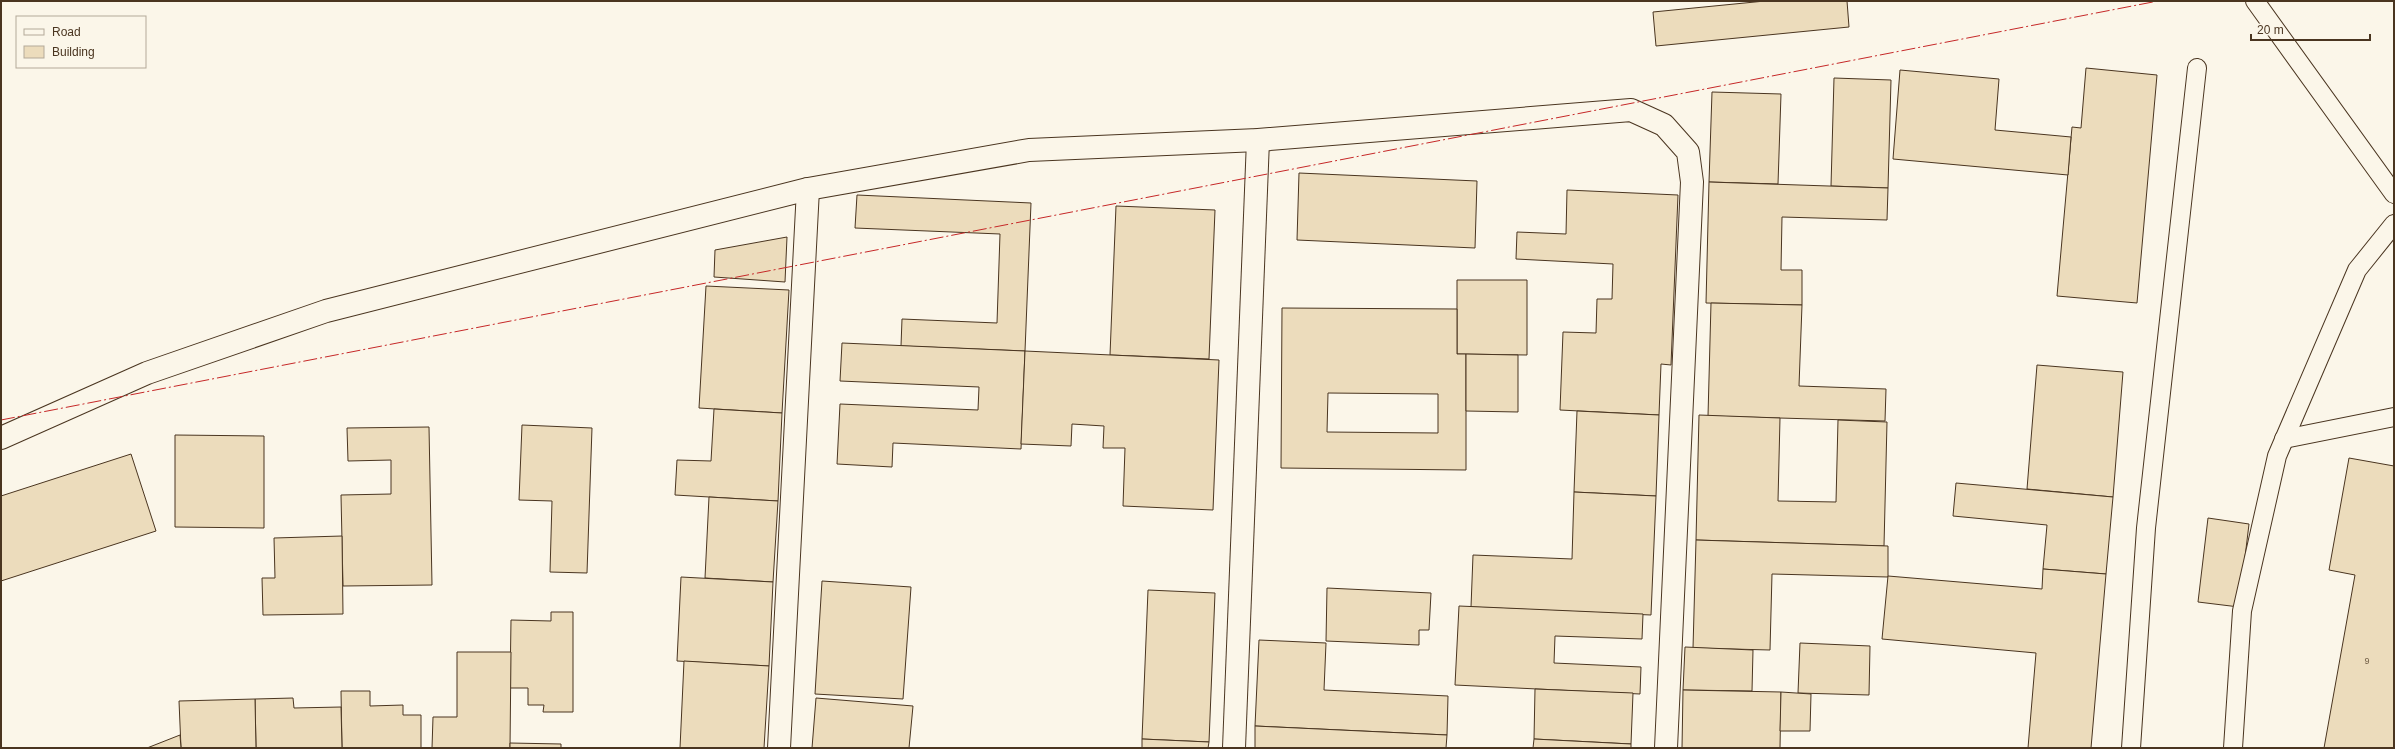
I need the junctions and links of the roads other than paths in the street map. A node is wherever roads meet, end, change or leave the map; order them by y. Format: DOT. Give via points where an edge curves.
graph roads {
  1 [pos="2255,1"];
  2 [pos="2197,68"];
  3 [pos="1258,140"];
  4 [pos="808,189"];
  5 [pos="2394,194"];
  6 [pos="2394,224"];
  7 [pos="2394,417"];
  8 [pos="1,438"];
  9 [pos="2284,439"];
  10 [pos="779,748"];
  11 [pos="1234,748"];
  12 [pos="1666,748"];
  13 [pos="2131,748"];
  14 [pos="2233,748"];
  1 -- 5 [label="lane"];
  2 -- 13 [label="lane" via="2146,528"];
  3 -- 4 [label="street" via="1029,150"];
  3 -- 11 [label="street"];
  3 -- 12 [label="street" via="1631,110 1664,125 1688,152 1692,182"];
  4 -- 8 [label="street" via="326,311 148,373"];
  4 -- 10 [label="street"];
  6 -- 9 [label="lane" via="2357,270"];
  7 -- 9 [label="lane"];
  9 -- 14 [label="lane" via="2277,456 2242,611"];
}
